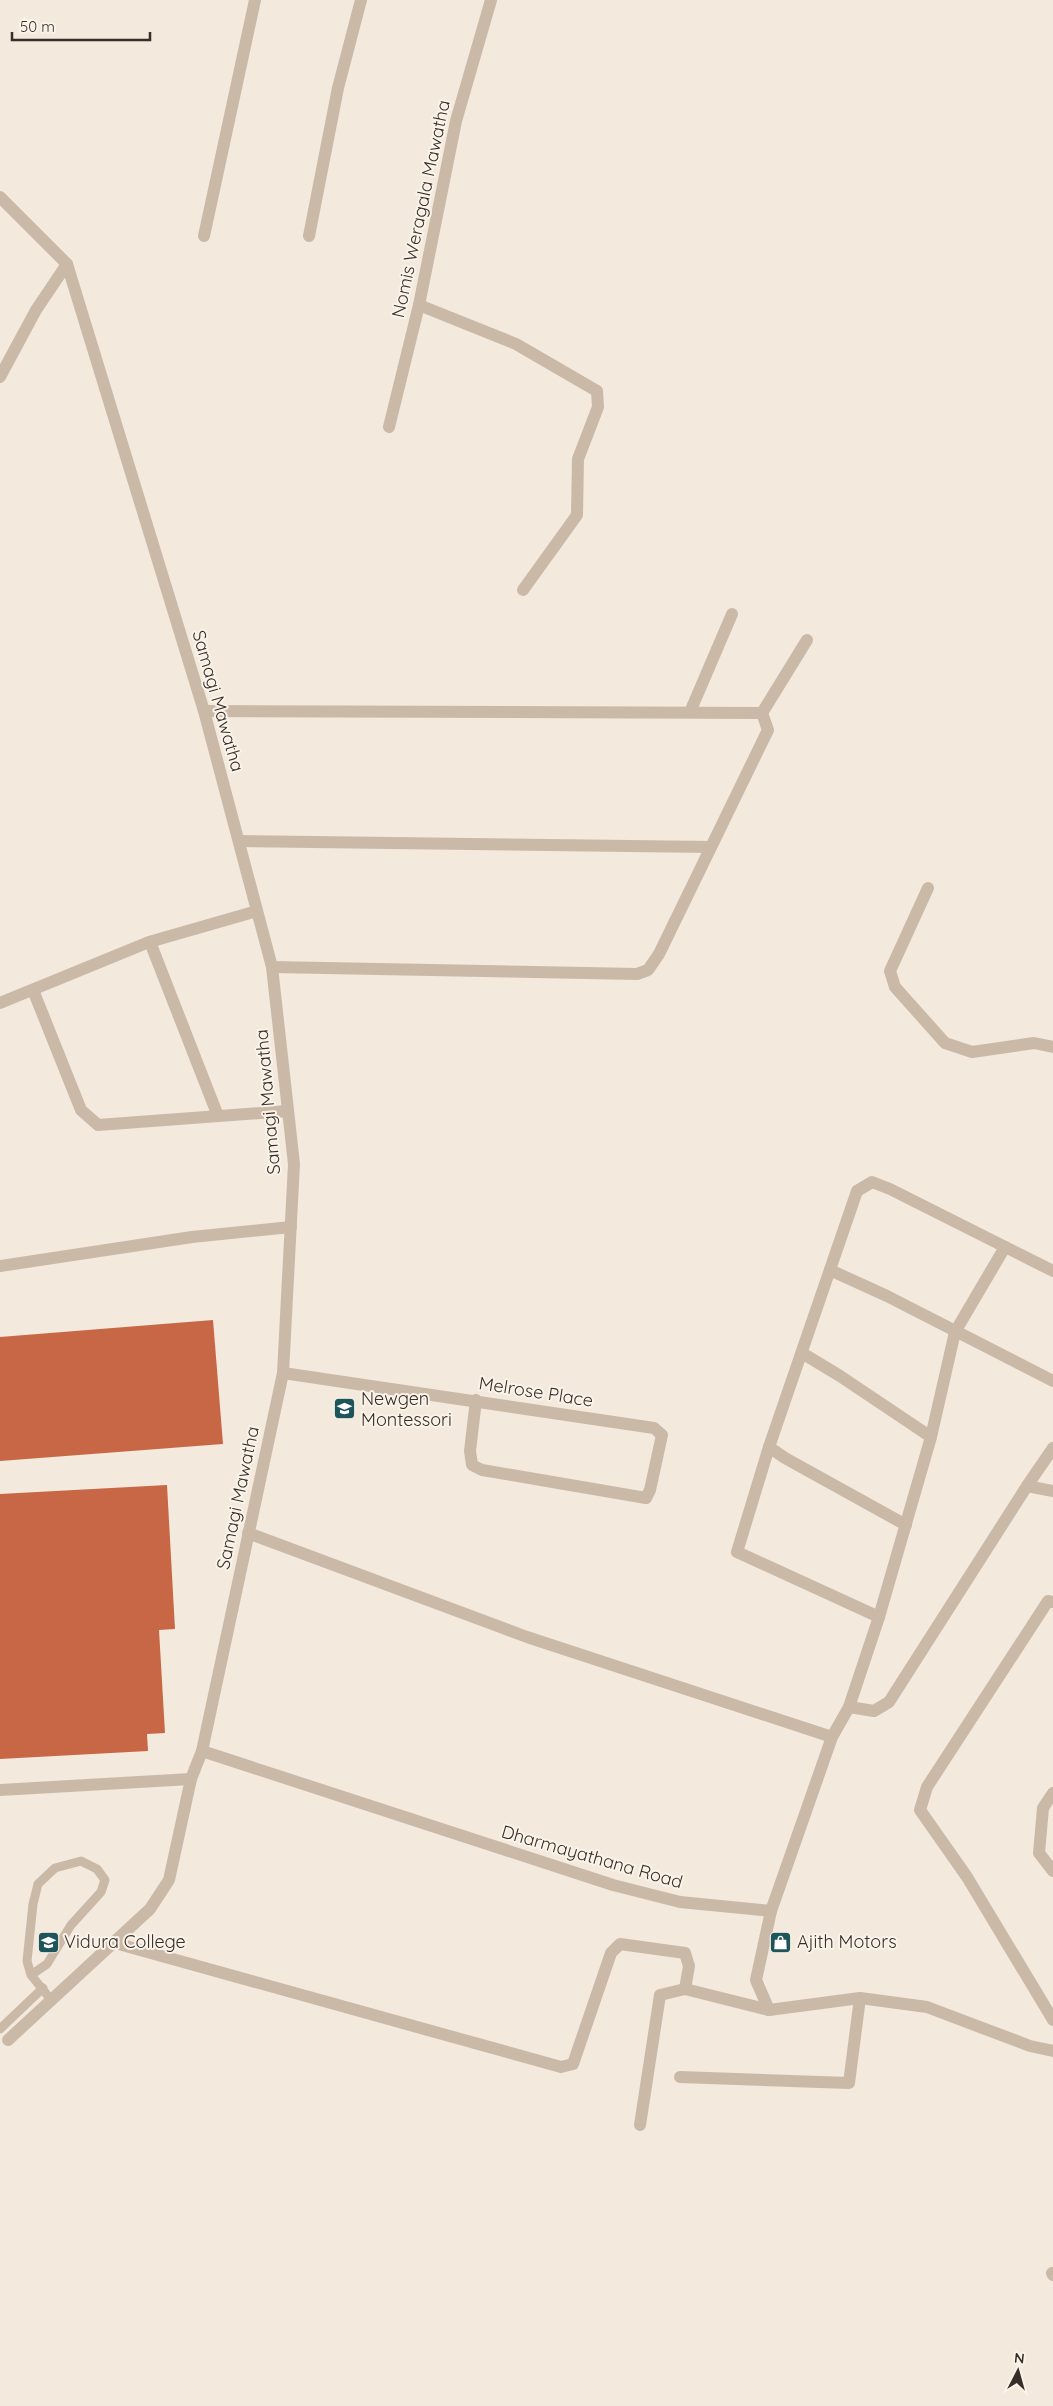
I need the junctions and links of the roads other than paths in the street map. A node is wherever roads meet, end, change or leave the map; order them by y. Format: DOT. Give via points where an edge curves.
graph roads {
  1 [pos="255,0"];
  2 [pos="360,0"];
  3 [pos="491,0"];
  4 [pos="0,197"];
  5 [pos="204,236"];
  6 [pos="309,236"];
  7 [pos="67,264"];
  8 [pos="419,305"];
  9 [pos="0,377"];
  10 [pos="389,428"];
  11 [pos="523,590"];
  12 [pos="732,614"];
  13 [pos="807,640"];
  14 [pos="204,710"];
  15 [pos="690,712"];
  16 [pos="762,713"];
  17 [pos="240,840"];
  18 [pos="711,847"];
  19 [pos="928,888"];
  20 [pos="258,911"];
  21 [pos="150,942"];
  22 [pos="272,967"];
  23 [pos="33,990"];
  24 [pos="0,1003"];
  25 [pos="1053,1047"];
  26 [pos="288,1111"];
  27 [pos="218,1116"];
  28 [pos="291,1227"];
  29 [pos="1006,1247"];
  30 [pos="0,1266"];
  31 [pos="830,1270"];
  32 [pos="1053,1271"];
  33 [pos="955,1332"];
  34 [pos="802,1353"];
  35 [pos="283,1373"];
  36 [pos="1053,1381"];
  37 [pos="476,1400"];
  38 [pos="931,1437"];
  39 [pos="769,1446"];
  40 [pos="1053,1448"];
  41 [pos="1027,1486"];
  42 [pos="1053,1491"];
  43 [pos="906,1526"];
  44 [pos="248,1533"];
  45 [pos="1053,1602"];
  46 [pos="879,1617"];
  47 [pos="849,1707"];
  48 [pos="832,1736"];
  49 [pos="202,1751"];
  50 [pos="191,1778"];
  51 [pos="0,1790"];
  52 [pos="1053,1793"];
  53 [pos="1053,1871"];
  54 [pos="771,1911"];
  55 [pos="116,1943"];
  56 [pos="32,1975"];
  57 [pos="43,1988"];
  58 [pos="685,1989"];
  59 [pos="860,1998"];
  60 [pos="52,2001"];
  61 [pos="769,2010"];
  62 [pos="1053,2020"];
  63 [pos="0,2029"];
  64 [pos="8,2040"];
  65 [pos="1053,2051"];
  66 [pos="680,2077"];
  67 [pos="640,2125"];
  1 -- 5 [label="street"];
  2 -- 6 [label="street" via="338,88"];
  3 -- 8 [label="street, Nomis Weragala Mawatha" via="456,120"];
  4 -- 7 [label="street, Samagi Mawatha"];
  7 -- 9 [label="street" via="36,310"];
  7 -- 14 [label="street, Samagi Mawatha"];
  8 -- 10 [label="street, Nomis Weragala Mawatha"];
  8 -- 11 [label="street" via="516,344 597,391 598,407 578,459 576,515"];
  12 -- 15 [label="street"];
  13 -- 16 [label="street"];
  14 -- 15 [label="street"];
  14 -- 17 [label="street, Samagi Mawatha"];
  15 -- 16 [label="street"];
  16 -- 18 [label="street" via="768,730"];
  17 -- 18 [label="street"];
  17 -- 20 [label="street, Samagi Mawatha"];
  18 -- 22 [label="street" via="659,954 648,970 637,974"];
  19 -- 25 [label="street" via="890,971 894,987 945,1043 972,1052 1034,1043"];
  20 -- 21 [label="street"];
  20 -- 22 [label="street, Samagi Mawatha"];
  21 -- 23 [label="street"];
  21 -- 27 [label="street"];
  22 -- 26 [label="street, Samagi Mawatha"];
  23 -- 24 [label="street"];
  23 -- 27 [label="street" via="81,1110 98,1124"];
  26 -- 27 [label="street"];
  26 -- 28 [label="street, Samagi Mawatha" via="294,1164"];
  28 -- 30 [label="street" via="192,1237"];
  28 -- 35 [label="street, Samagi Mawatha"];
  29 -- 31 [label="street" via="872,1182 857,1191"];
  29 -- 32 [label="street"];
  29 -- 33 [label="street"];
  31 -- 33 [label="street"];
  31 -- 34 [label="street"];
  33 -- 36 [label="street"];
  33 -- 38 [label="street"];
  34 -- 38 [label="street"];
  34 -- 39 [label="street"];
  35 -- 37 [label="street, Melrose Place"];
  35 -- 44 [label="street, Samagi Mawatha"];
  37 -- 37 [label="street, Melrose Place" via="654,1428 662,1435 646,1498 482,1470 472,1465 470,1451"];
  38 -- 43 [label="street"];
  39 -- 43 [label="street"];
  39 -- 46 [label="street" via="736,1552"];
  40 -- 41 [label="street"];
  41 -- 42 [label="street"];
  41 -- 47 [label="street" via="890,1702 874,1711"];
  43 -- 46 [label="street"];
  44 -- 48 [label="street" via="527,1637"];
  44 -- 49 [label="street, Samagi Mawatha"];
  45 -- 62 [label="street" via="1048,1601 927,1787 920,1810 967,1878"];
  46 -- 47 [label="street"];
  47 -- 48 [label="street"];
  48 -- 54 [label="street"];
  49 -- 50 [label="street, Samagi Mawatha"];
  49 -- 54 [label="street, Dharmayathana Road" via="613,1885 680,1902"];
  50 -- 51 [label="street"];
  50 -- 55 [label="street, Samagi Mawatha" via="169,1880 150,1909"];
  52 -- 53 [label="street" via="1043,1808 1039,1853"];
  54 -- 61 [label="street" via="756,1980"];
  55 -- 58 [label="street" via="561,2067 573,2064 610,1953 620,1944 686,1953 689,1966"];
  55 -- 60 [label="street, Samagi Mawatha"];
  56 -- 56 [label="lane" via="47,1964 71,1925 100,1892 105,1880 97,1869 81,1861 64,1865 55,1868 38,1884 26,1961"];
  56 -- 57 [label="lane"];
  57 -- 60 [label="lane"];
  57 -- 63 [label="lane"];
  58 -- 61 [label="street"];
  58 -- 67 [label="street" via="660,1995"];
  59 -- 61 [label="street"];
  59 -- 65 [label="street" via="927,2007 1030,2046"];
  59 -- 66 [label="street" via="849,2083"];
  60 -- 64 [label="street, Samagi Mawatha"];
}
